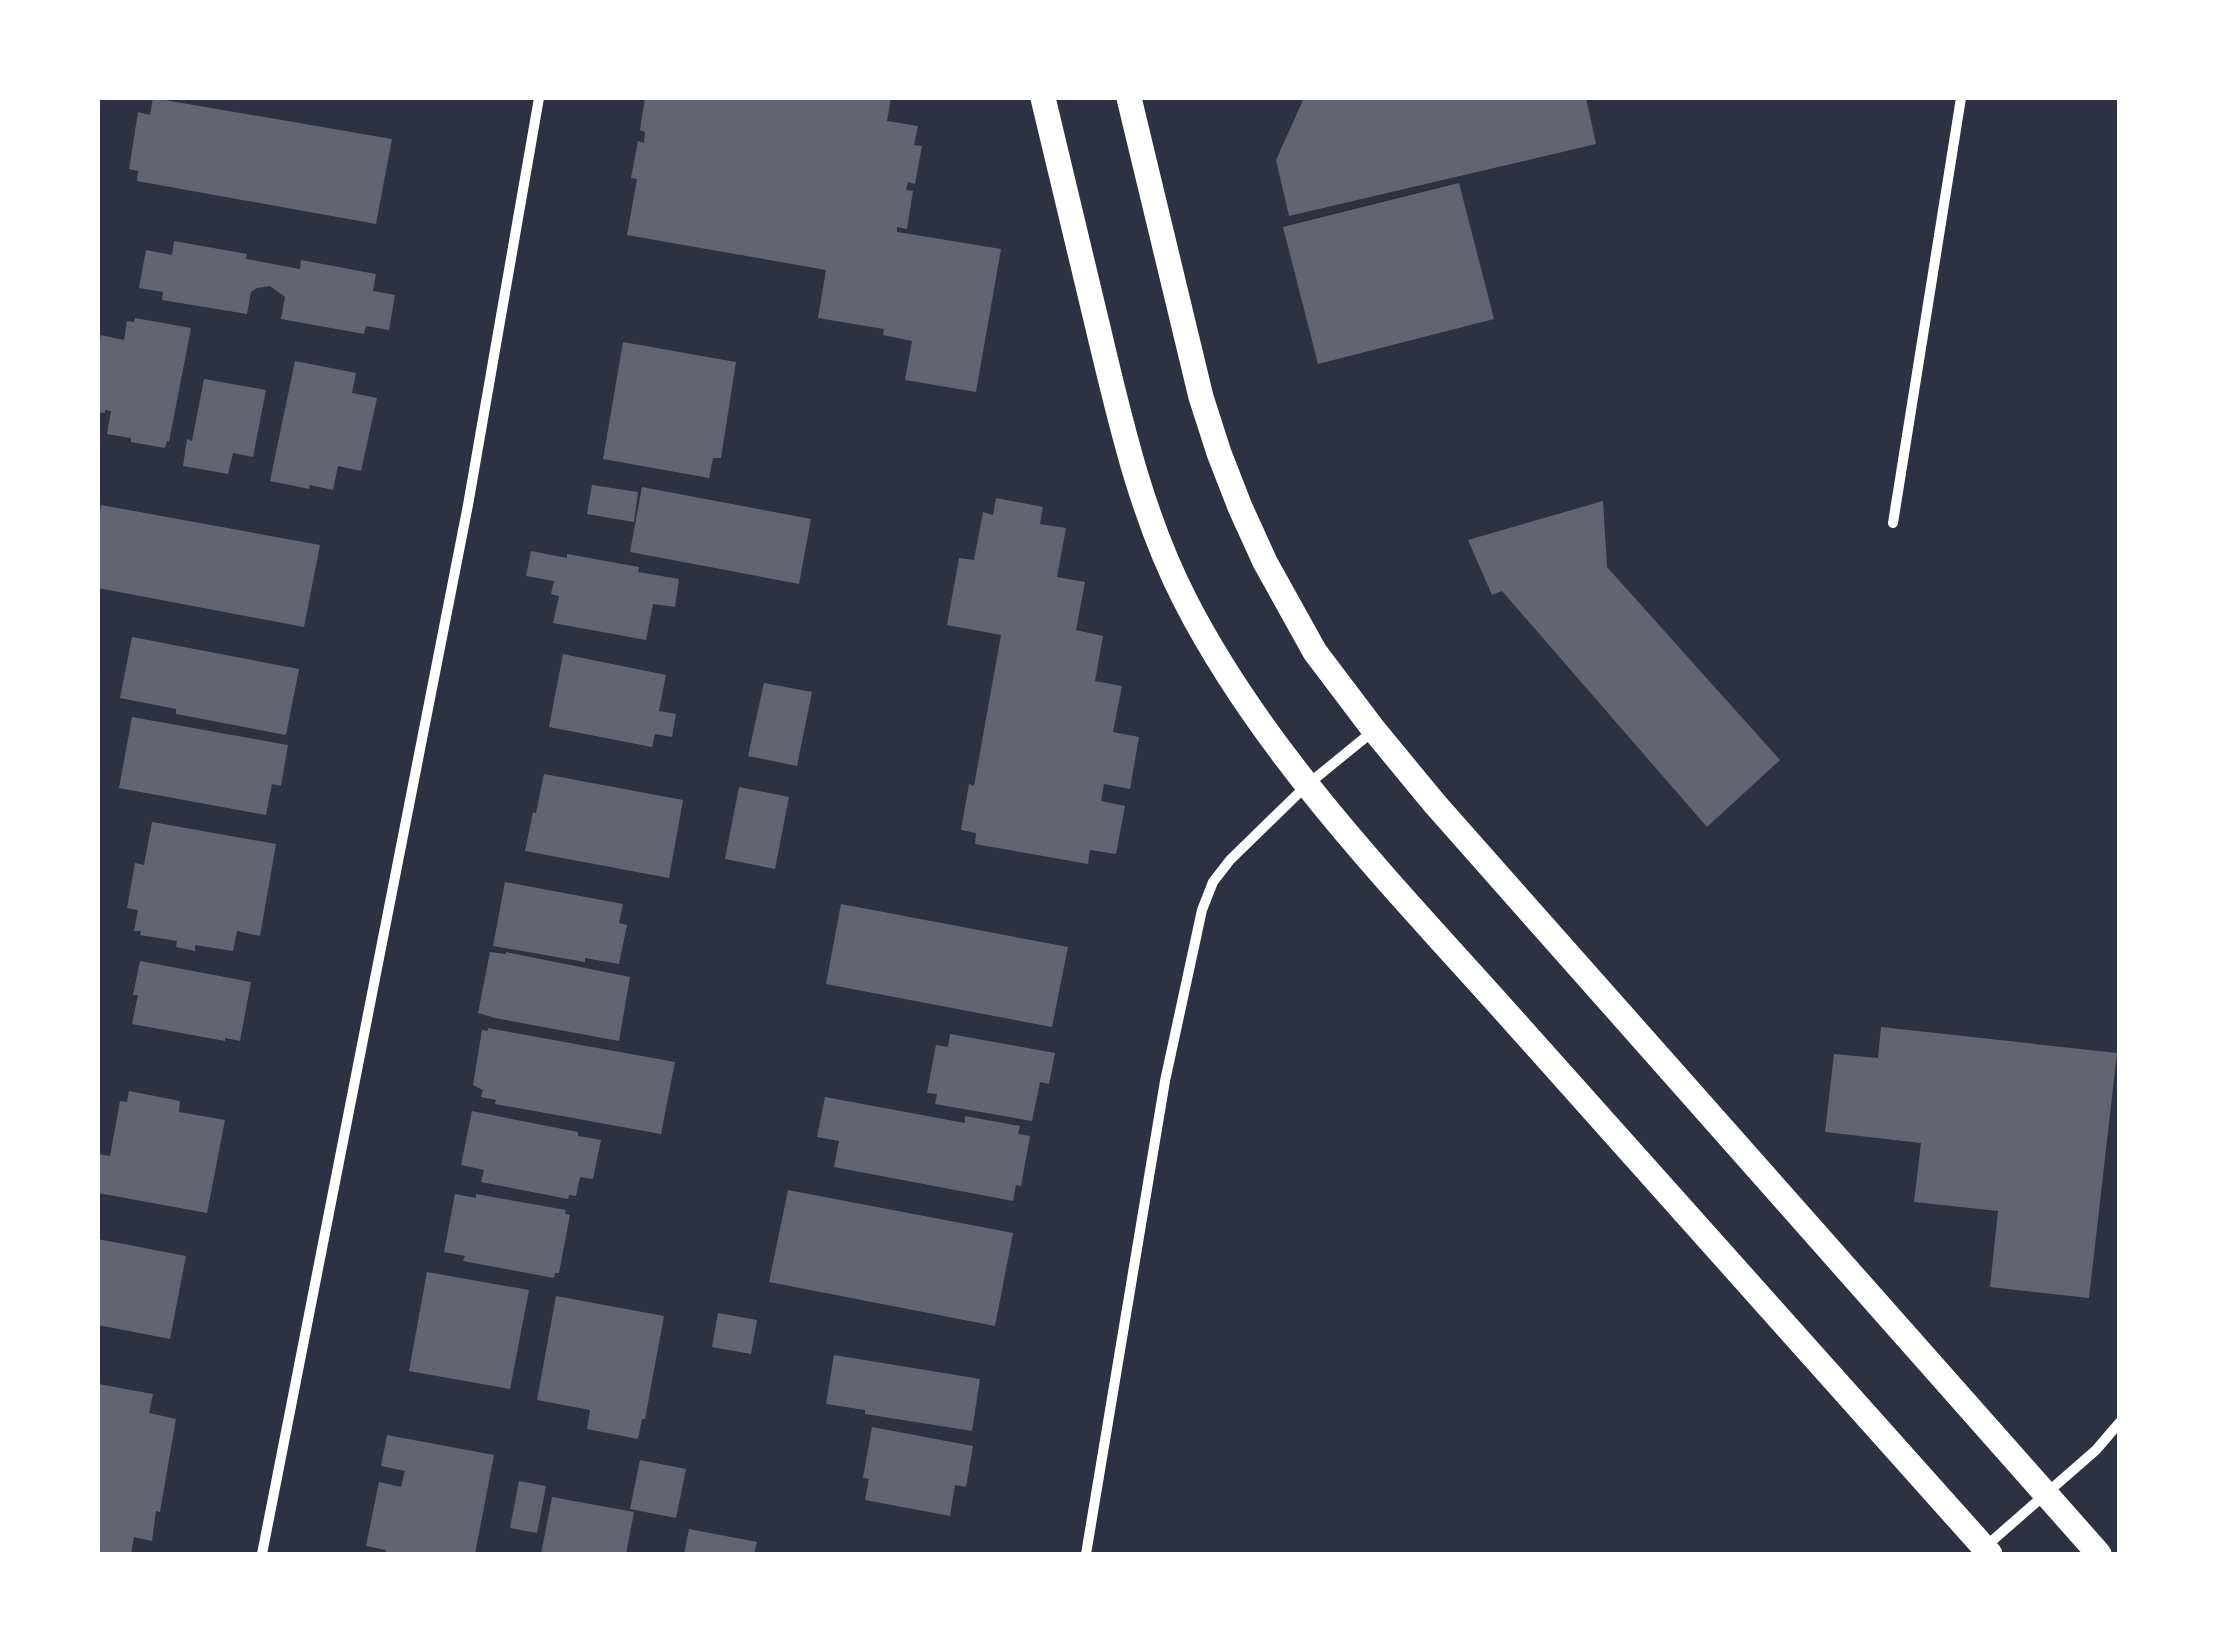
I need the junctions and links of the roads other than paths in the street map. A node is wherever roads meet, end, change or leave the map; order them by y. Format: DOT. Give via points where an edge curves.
graph roads {
  1 [pos="539,98"];
  2 [pos="1043,98"];
  3 [pos="1129,98"];
  4 [pos="1961,98"];
  5 [pos="1893,523"];
  6 [pos="1374,730"];
  7 [pos="1307,785"];
  8 [pos="2120,1422"];
  9 [pos="2046,1495"];
  10 [pos="1987,1551"];
  11 [pos="262,1554"];
  12 [pos="1086,1554"];
  13 [pos="2099,1554"];
  1 -- 11 [label="street" via="468,504"];
  2 -- 7 [label="main road" via="1134,472 1157,538 1218,659"];
  3 -- 6 [label="main road" via="1219,453 1253,535 1315,652"];
  4 -- 5 [label="street"];
  6 -- 7 [label="street"];
  6 -- 9 [label="main road"];
  7 -- 10 [label="main road"];
  7 -- 12 [label="street" via="1230,860 1202,910 1165,1081"];
  8 -- 9 [label="street"];
  9 -- 10 [label="street"];
  9 -- 13 [label="main road"];
}
